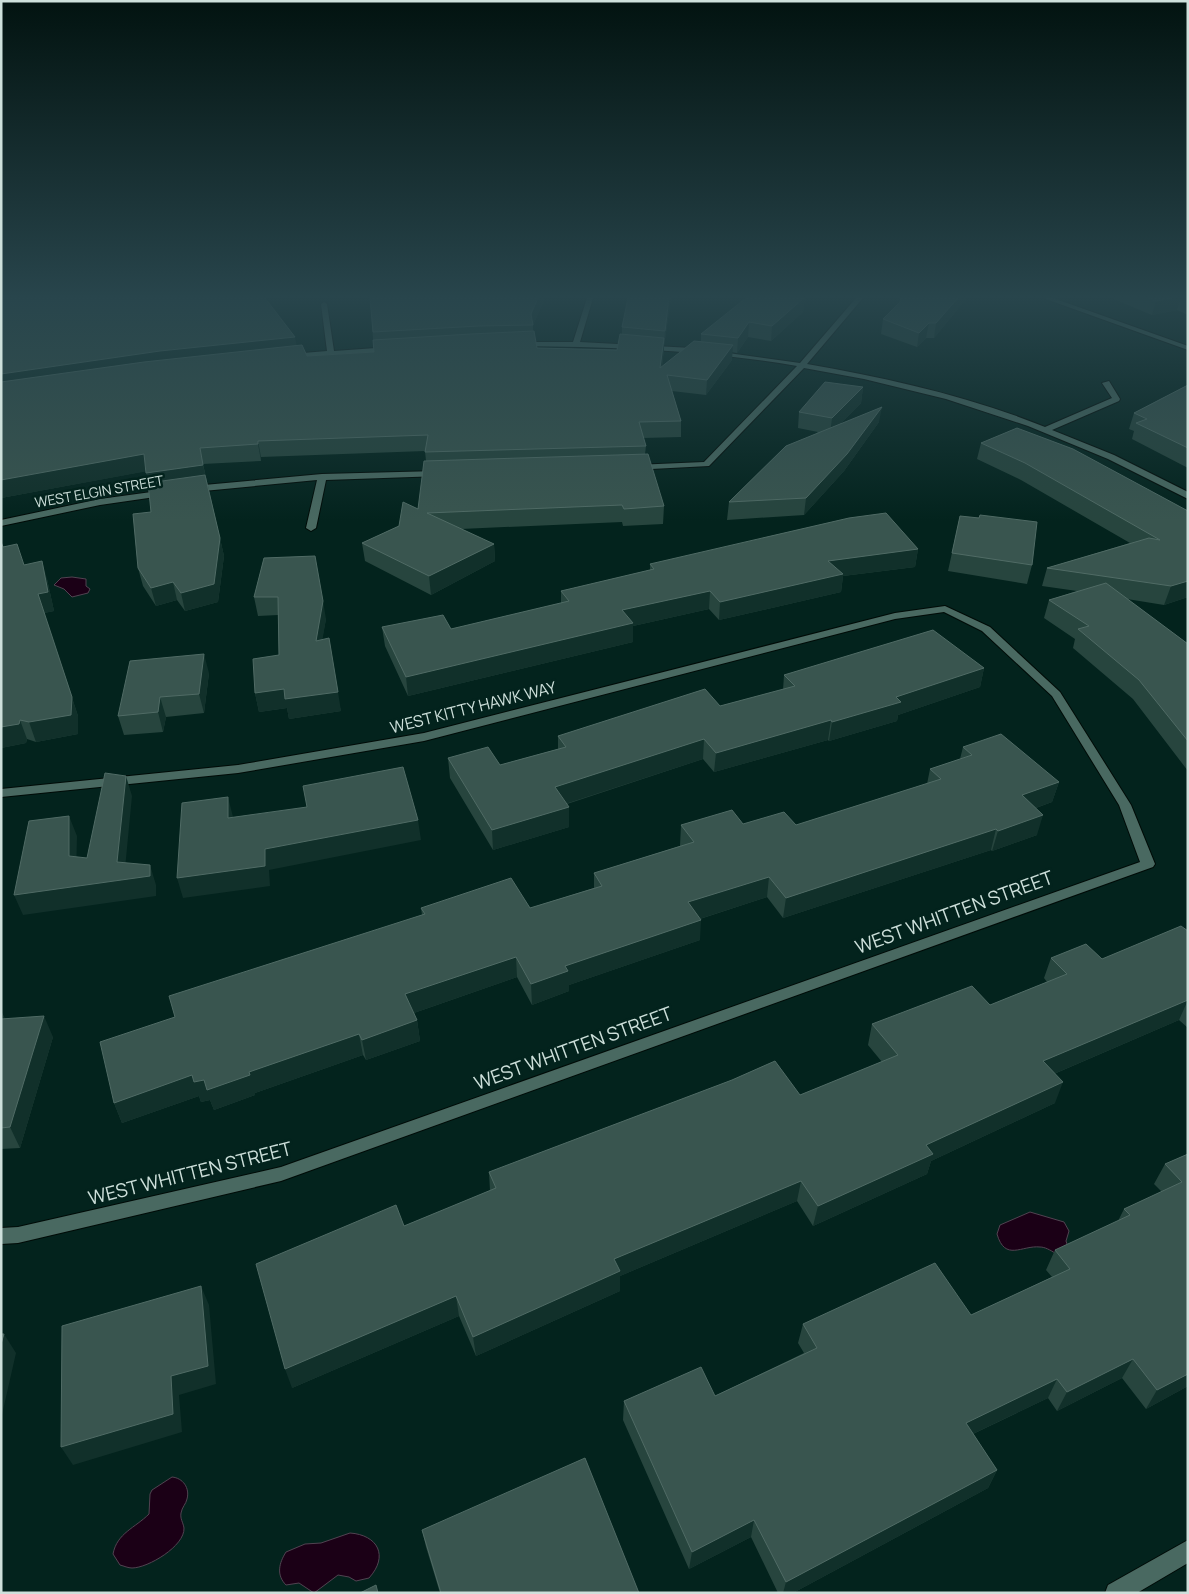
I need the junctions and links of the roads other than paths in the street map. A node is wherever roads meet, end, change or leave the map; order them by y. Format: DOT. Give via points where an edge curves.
graph roads {
  1 [pos="795,372"];
  2 [pos="840,372"];
  3 [pos="1106,383"];
  4 [pos="1045,430"];
  5 [pos="627,468"];
  6 [pos="450,473"];
  7 [pos="322,477"];
  8 [pos="1188,496"];
  9 [pos="1,523"];
  10 [pos="311,528"];
  11 [pos="1,793"];
  12 [pos="1148,864"];
  13 [pos="1,1236"];
  14 [pos="1188,1551"];
  15 [pos="1116,1593"];
  1 -- 5 [label="street" via="706,464"];
  2 -- 4 [label="street" via="935,394"];
  3 -- 4 [label="street" via="1116,399"];
  4 -- 8 [label="street"];
  6 -- 7 [label="street, WEST ELGIN STREET"];
  7 -- 9 [label="street, WEST ELGIN STREET" via="100,502"];
  7 -- 10 [label="street"];
  11 -- 12 [label="street, WEST KITTY HAWK WAY" via="238,770 415,739 895,616 945,609 986,629 1056,694 1125,805"];
  12 -- 13 [label="street, WEST WHITTEN STREET" via="281,1174 18,1235"];
  14 -- 15 [label="street"];
}
